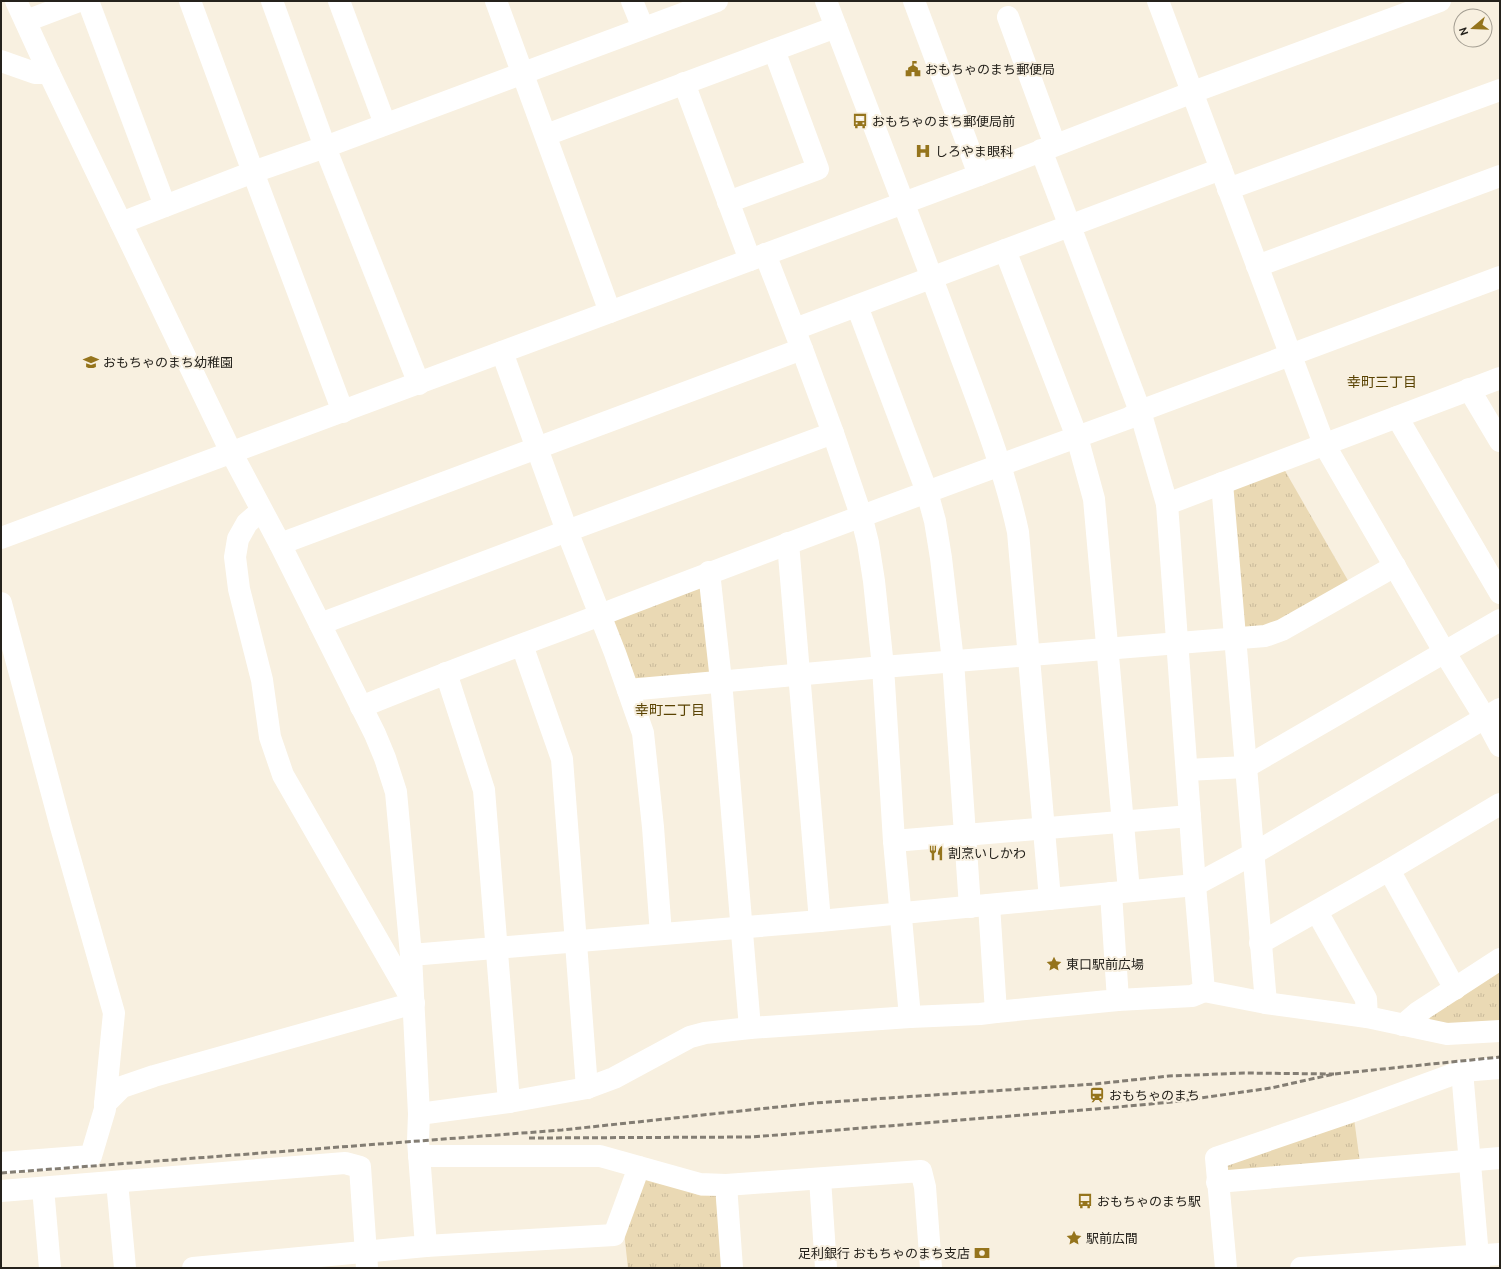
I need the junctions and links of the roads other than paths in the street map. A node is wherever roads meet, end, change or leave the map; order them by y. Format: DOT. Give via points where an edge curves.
graph roads {
  1 [pos="16,1"];
  2 [pos="79,1"];
  3 [pos="88,1"];
  4 [pos="190,1"];
  5 [pos="272,1"];
  6 [pos="339,1"];
  7 [pos="496,1"];
  8 [pos="632,1"];
  9 [pos="717,1"];
  10 [pos="826,1"];
  11 [pos="914,1"];
  12 [pos="1159,1"];
  13 [pos="1440,1"];
  14 [pos="1008,17"];
  15 [pos="26,21"];
  16 [pos="836,27"];
  17 [pos="643,28"];
  18 [pos="774,50"];
  19 [pos="1,61"];
  20 [pos="49,72"];
  21 [pos="523,72"];
  22 [pos="684,83"];
  23 [pos="1500,90"];
  24 [pos="1193,92"];
  25 [pos="385,124"];
  26 [pos="546,135"];
  27 [pos="325,147"];
  28 [pos="1048,148"];
  29 [pos="1221,169"];
  30 [pos="253,172"];
  31 [pos="979,175"];
  32 [pos="1500,176"];
  33 [pos="1228,190"];
  34 [pos="728,202"];
  35 [pos="903,202"];
  36 [pos="166,206"];
  37 [pos="121,223"];
  38 [pos="1069,226"];
  39 [pos="1005,250"];
  40 [pos="757,257"];
  41 [pos="1257,266"];
  42 [pos="932,277"];
  43 [pos="1500,277"];
  44 [pos="857,306"];
  45 [pos="610,312"];
  46 [pos="798,339"];
  47 [pos="502,352"];
  48 [pos="1290,354"];
  49 [pos="1500,378"];
  50 [pos="419,384"];
  51 [pos="1469,389"];
  52 [pos="1140,411"];
  53 [pos="343,412"];
  54 [pos="1397,417"];
  55 [pos="833,433"];
  56 [pos="1077,437"];
  57 [pos="1500,441"];
  58 [pos="1324,444"];
  59 [pos="538,449"];
  60 [pos="231,452"];
  61 [pos="1001,464"];
  62 [pos="1222,483"];
  63 [pos="927,492"];
  64 [pos="1167,504"];
  65 [pos="261,511"];
  66 [pos="861,515"];
  67 [pos="567,531"];
  68 [pos="1,538"];
  69 [pos="788,543"];
  70 [pos="280,544"];
  71 [pos="1395,566"];
  72 [pos="709,572"];
  73 [pos="1500,593"];
  74 [pos="1,603"];
  75 [pos="599,615"];
  76 [pos="1500,620"];
  77 [pos="320,624"];
  78 [pos="1235,638"];
  79 [pos="1178,643"];
  80 [pos="522,645"];
  81 [pos="1108,649"];
  82 [pos="1445,652"];
  83 [pos="1028,655"];
  84 [pos="953,661"];
  85 [pos="883,667"];
  86 [pos="446,673"];
  87 [pos="800,675"];
  88 [pos="721,681"];
  89 [pos="628,690"];
  90 [pos="361,707"];
  91 [pos="1493,714"];
  92 [pos="1500,746"];
  93 [pos="1246,767"];
  94 [pos="1187,770"];
  95 [pos="1500,804"];
  96 [pos="1190,816"];
  97 [pos="1122,821"];
  98 [pos="1044,827"];
  99 [pos="965,835"];
  100 [pos="894,841"];
  101 [pos="1253,854"];
  102 [pos="1389,870"];
  103 [pos="1195,885"];
  104 [pos="1120,892"];
  105 [pos="1050,899"];
  106 [pos="980,906"];
  107 [pos="1317,912"];
  108 [pos="900,913"];
  109 [pos="820,921"];
  110 [pos="741,927"];
  111 [pos="660,934"];
  112 [pos="576,941"];
  113 [pos="1260,943"];
  114 [pos="496,948"];
  115 [pos="411,955"];
  116 [pos="1500,959"];
  117 [pos="1455,989"];
  118 [pos="1204,990"];
  119 [pos="1118,1000"];
  120 [pos="1266,1002"];
  121 [pos="414,1003"];
  122 [pos="996,1012"];
  123 [pos="910,1017"];
  124 [pos="1367,1017"];
  125 [pos="1403,1025"];
  126 [pos="750,1028"];
  127 [pos="1500,1031"];
  128 [pos="1500,1068"];
  129 [pos="1462,1071"];
  130 [pos="587,1088"];
  131 [pos="508,1102"];
  132 [pos="105,1104"];
  133 [pos="419,1114"];
  134 [pos="419,1156"];
  135 [pos="1500,1158"];
  136 [pos="1471,1161"];
  137 [pos="1,1163"];
  138 [pos="639,1167"];
  139 [pos="820,1179"];
  140 [pos="118,1182"];
  141 [pos="1217,1182"];
  142 [pos="726,1185"];
  143 [pos="43,1188"];
  144 [pos="1,1191"];
  145 [pos="426,1246"];
  146 [pos="1500,1254"];
  147 [pos="367,1259"];
  148 [pos="1478,1262"];
  149 [pos="1414,1264"];
  150 [pos="1356,1266"];
  151 [pos="50,1268"];
  152 [pos="125,1268"];
  153 [pos="193,1268"];
  154 [pos="732,1268"];
  155 [pos="826,1268"];
  156 [pos="931,1268"];
  157 [pos="1226,1268"];
  158 [pos="1301,1268"];
  1 -- 15 [label="street"];
  2 -- 15 [label="street"];
  3 -- 36 [label="street"];
  4 -- 30 [label="street"];
  5 -- 27 [label="street"];
  6 -- 25 [label="street"];
  7 -- 21 [label="street"];
  8 -- 17 [label="street"];
  9 -- 17 [label="street"];
  10 -- 16 [label="street"];
  11 -- 31 [label="street"];
  12 -- 24 [label="street"];
  13 -- 24 [label="street"];
  14 -- 28 [label="street"];
  15 -- 20 [label="street"];
  16 -- 18 [label="street"];
  16 -- 35 [label="street"];
  17 -- 21 [label="street"];
  18 -- 22 [label="street"];
  18 -- 34 [label="street" via="818,169"];
  19 -- 20 [label="street" via="35,73"];
  20 -- 37 [label="street"];
  21 -- 25 [label="street"];
  21 -- 26 [label="street"];
  22 -- 26 [label="street"];
  22 -- 34 [label="street"];
  23 -- 33 [label="street"];
  24 -- 28 [label="street"];
  24 -- 29 [label="street"];
  25 -- 27 [label="street"];
  26 -- 45 [label="street"];
  27 -- 30 [label="street"];
  27 -- 50 [label="street"];
  28 -- 31 [label="street"];
  28 -- 38 [label="street"];
  29 -- 33 [label="street"];
  29 -- 38 [label="street"];
  30 -- 36 [label="street"];
  30 -- 53 [label="street"];
  31 -- 35 [label="street"];
  32 -- 41 [label="street"];
  33 -- 41 [label="street"];
  34 -- 40 [label="street"];
  35 -- 40 [label="street"];
  35 -- 42 [label="street"];
  36 -- 37 [label="street"];
  37 -- 60 [label="street"];
  38 -- 39 [label="street"];
  38 -- 52 [label="street"];
  39 -- 42 [label="street"];
  39 -- 56 [label="street"];
  40 -- 45 [label="street"];
  40 -- 46 [label="street"];
  41 -- 48 [label="street"];
  42 -- 44 [label="street"];
  42 -- 61 [label="street"];
  43 -- 48 [label="street"];
  44 -- 46 [label="street"];
  44 -- 63 [label="street"];
  45 -- 47 [label="street"];
  46 -- 55 [label="street"];
  46 -- 59 [label="street"];
  47 -- 50 [label="street"];
  47 -- 59 [label="street"];
  48 -- 52 [label="street"];
  48 -- 58 [label="street"];
  49 -- 51 [label="street"];
  50 -- 53 [label="street"];
  51 -- 54 [label="street"];
  51 -- 57 [label="street"];
  52 -- 56 [label="street" via="1129,418"];
  52 -- 64 [label="street"];
  53 -- 60 [label="street"];
  54 -- 58 [label="street"];
  54 -- 73 [label="street"];
  55 -- 66 [label="street"];
  55 -- 67 [label="street"];
  56 -- 61 [label="street"];
  56 -- 81 [label="street" via="1094,499"];
  58 -- 62 [label="street"];
  58 -- 71 [label="street"];
  59 -- 67 [label="street"];
  59 -- 70 [label="street"];
  60 -- 65 [label="street"];
  60 -- 68 [label="street"];
  61 -- 63 [label="street"];
  61 -- 83 [label="street" via="1018,532"];
  62 -- 64 [label="street"];
  62 -- 78 [label="street"];
  63 -- 66 [label="street"];
  63 -- 84 [label="street" via="941,558"];
  64 -- 79 [label="street"];
  65 -- 70 [label="street"];
  65 -- 121 [label="street" via="247,523 238,539 235,557 239,589 262,680 270,737 283,774"];
  66 -- 69 [label="street"];
  66 -- 85 [label="street" via="874,581"];
  67 -- 75 [label="street"];
  67 -- 77 [label="street"];
  69 -- 72 [label="street"];
  69 -- 87 [label="street"];
  70 -- 77 [label="street"];
  71 -- 78 [label="street" via="1282,630 1265,636"];
  71 -- 82 [label="street"];
  72 -- 75 [label="street"];
  72 -- 88 [label="street"];
  74 -- 132 [label="street" via="114,1013"];
  75 -- 80 [label="street"];
  75 -- 89 [label="street"];
  76 -- 82 [label="street"];
  77 -- 90 [label="street"];
  78 -- 79 [label="street"];
  78 -- 93 [label="street"];
  79 -- 81 [label="street"];
  79 -- 94 [label="street"];
  80 -- 86 [label="street"];
  80 -- 112 [label="street" via="562,759"];
  81 -- 83 [label="street"];
  81 -- 97 [label="street"];
  82 -- 91 [label="street"];
  82 -- 93 [label="street"];
  83 -- 84 [label="street"];
  83 -- 98 [label="street"];
  84 -- 85 [label="street"];
  84 -- 99 [label="street"];
  85 -- 87 [label="street"];
  85 -- 100 [label="street"];
  86 -- 90 [label="street"];
  86 -- 114 [label="street" via="484,790"];
  87 -- 88 [label="street"];
  87 -- 109 [label="street"];
  88 -- 89 [label="street"];
  88 -- 110 [label="street"];
  89 -- 111 [label="street" via="643,733"];
  90 -- 115 [label="street" via="385,758 396,792"];
  91 -- 92 [label="street"];
  91 -- 101 [label="street"];
  93 -- 94 [label="street"];
  93 -- 101 [label="street"];
  94 -- 96 [label="street"];
  95 -- 102 [label="street"];
  96 -- 97 [label="street"];
  96 -- 103 [label="street"];
  97 -- 98 [label="street"];
  97 -- 104 [label="street"];
  98 -- 99 [label="street"];
  98 -- 105 [label="street"];
  99 -- 100 [label="street"];
  99 -- 106 [label="street"];
  100 -- 108 [label="street"];
  101 -- 103 [label="street"];
  101 -- 113 [label="street"];
  102 -- 107 [label="street"];
  102 -- 117 [label="street"];
  103 -- 104 [label="street"];
  103 -- 118 [label="street"];
  104 -- 105 [label="street"];
  104 -- 119 [label="street"];
  105 -- 106 [label="street"];
  106 -- 108 [label="street"];
  106 -- 122 [label="street"];
  107 -- 113 [label="street"];
  107 -- 124 [label="street" via="1366,999"];
  108 -- 109 [label="street"];
  108 -- 123 [label="street"];
  109 -- 110 [label="street"];
  110 -- 111 [label="street"];
  110 -- 126 [label="street"];
  111 -- 112 [label="street"];
  112 -- 114 [label="street"];
  112 -- 130 [label="street"];
  113 -- 120 [label="street"];
  114 -- 115 [label="street"];
  114 -- 131 [label="street"];
  115 -- 121 [label="street"];
  116 -- 117 [label="street"];
  117 -- 125 [label="street"];
  118 -- 119 [label="street" via="1192,996"];
  118 -- 120 [label="street"];
  119 -- 122 [label="street"];
  120 -- 124 [label="street"];
  121 -- 132 [label="street" via="154,1076 122,1087"];
  121 -- 133 [label="street"];
  122 -- 123 [label="street"];
  123 -- 126 [label="street"];
  124 -- 125 [label="street"];
  125 -- 127 [label="street" via="1447,1034"];
  126 -- 130 [label="street" via="690,1037 614,1078"];
  128 -- 129 [label="street"];
  129 -- 136 [label="street"];
  129 -- 141 [label="street" via="1216,1158"];
  130 -- 131 [label="street"];
  131 -- 133 [label="street"];
  132 -- 137 [label="street" via="91,1156"];
  133 -- 134 [label="street"];
  134 -- 138 [label="street" via="600,1156"];
  134 -- 145 [label="street"];
  135 -- 136 [label="street"];
  136 -- 141 [label="street"];
  136 -- 148 [label="street"];
  138 -- 142 [label="street" via="700,1184"];
  138 -- 145 [label="street" via="614,1235"];
  139 -- 142 [label="street"];
  139 -- 155 [label="street"];
  139 -- 156 [label="street" via="921,1171 925,1187"];
  140 -- 143 [label="street"];
  140 -- 147 [label="street" via="345,1163 360,1167"];
  140 -- 152 [label="street"];
  141 -- 157 [label="street"];
  142 -- 154 [label="street"];
  143 -- 144 [label="street"];
  143 -- 151 [label="street"];
  145 -- 147 [label="street"];
  146 -- 148 [label="street"];
  147 -- 153 [label="street"];
  148 -- 149 [label="street"];
  149 -- 150 [label="street"];
  150 -- 158 [label="street"];
}
